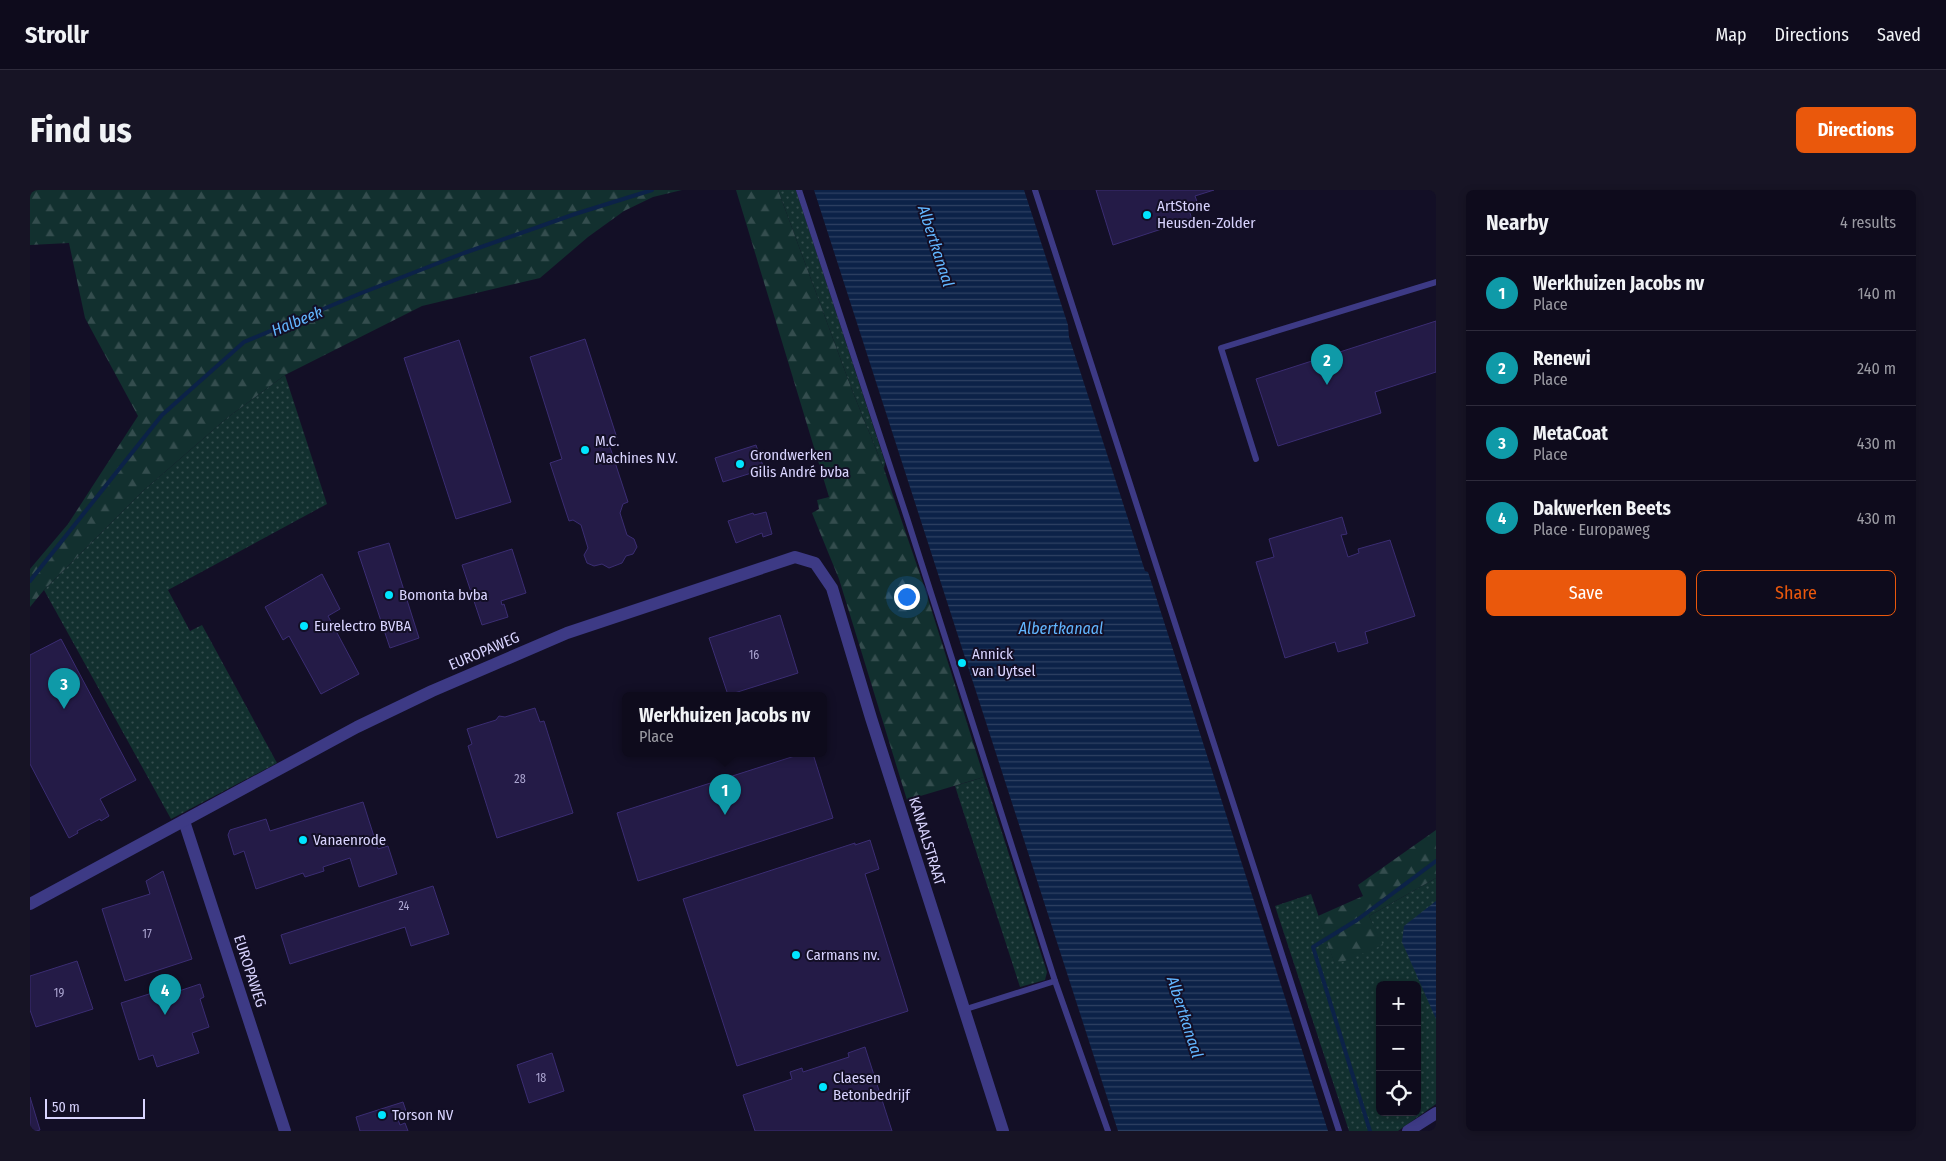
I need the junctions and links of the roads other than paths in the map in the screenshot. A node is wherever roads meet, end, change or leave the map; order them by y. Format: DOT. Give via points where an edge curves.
graph roads {
  1 [pos="799,190"];
  2 [pos="1035,190"];
  3 [pos="1436,282"];
  4 [pos="1256,459"];
  5 [pos="815,563"];
  6 [pos="184,821"];
  7 [pos="30,904"];
  8 [pos="1055,981"];
  9 [pos="963,1010"];
  10 [pos="1436,1113"];
  11 [pos="285,1131"];
  12 [pos="1003,1131"];
  13 [pos="1108,1131"];
  14 [pos="1339,1131"];
  15 [pos="1408,1131"];
  1 -- 8 [label="lane"];
  2 -- 14 [label="lane"];
  3 -- 4 [label="lane" via="1221,348"];
  5 -- 6 [label="street, EUROPAWEG" via="795,557 567,634 501,660 357,728"];
  5 -- 9 [label="street, KANAALSTRAAT" via="832,588"];
  6 -- 7 [label="street, EUROPAWEG"];
  6 -- 11 [label="street, EUROPAWEG"];
  8 -- 9 [label="lane"];
  8 -- 13 [label="lane"];
  9 -- 12 [label="street, KANAALSTRAAT"];
  10 -- 15 [label="street"];
}
